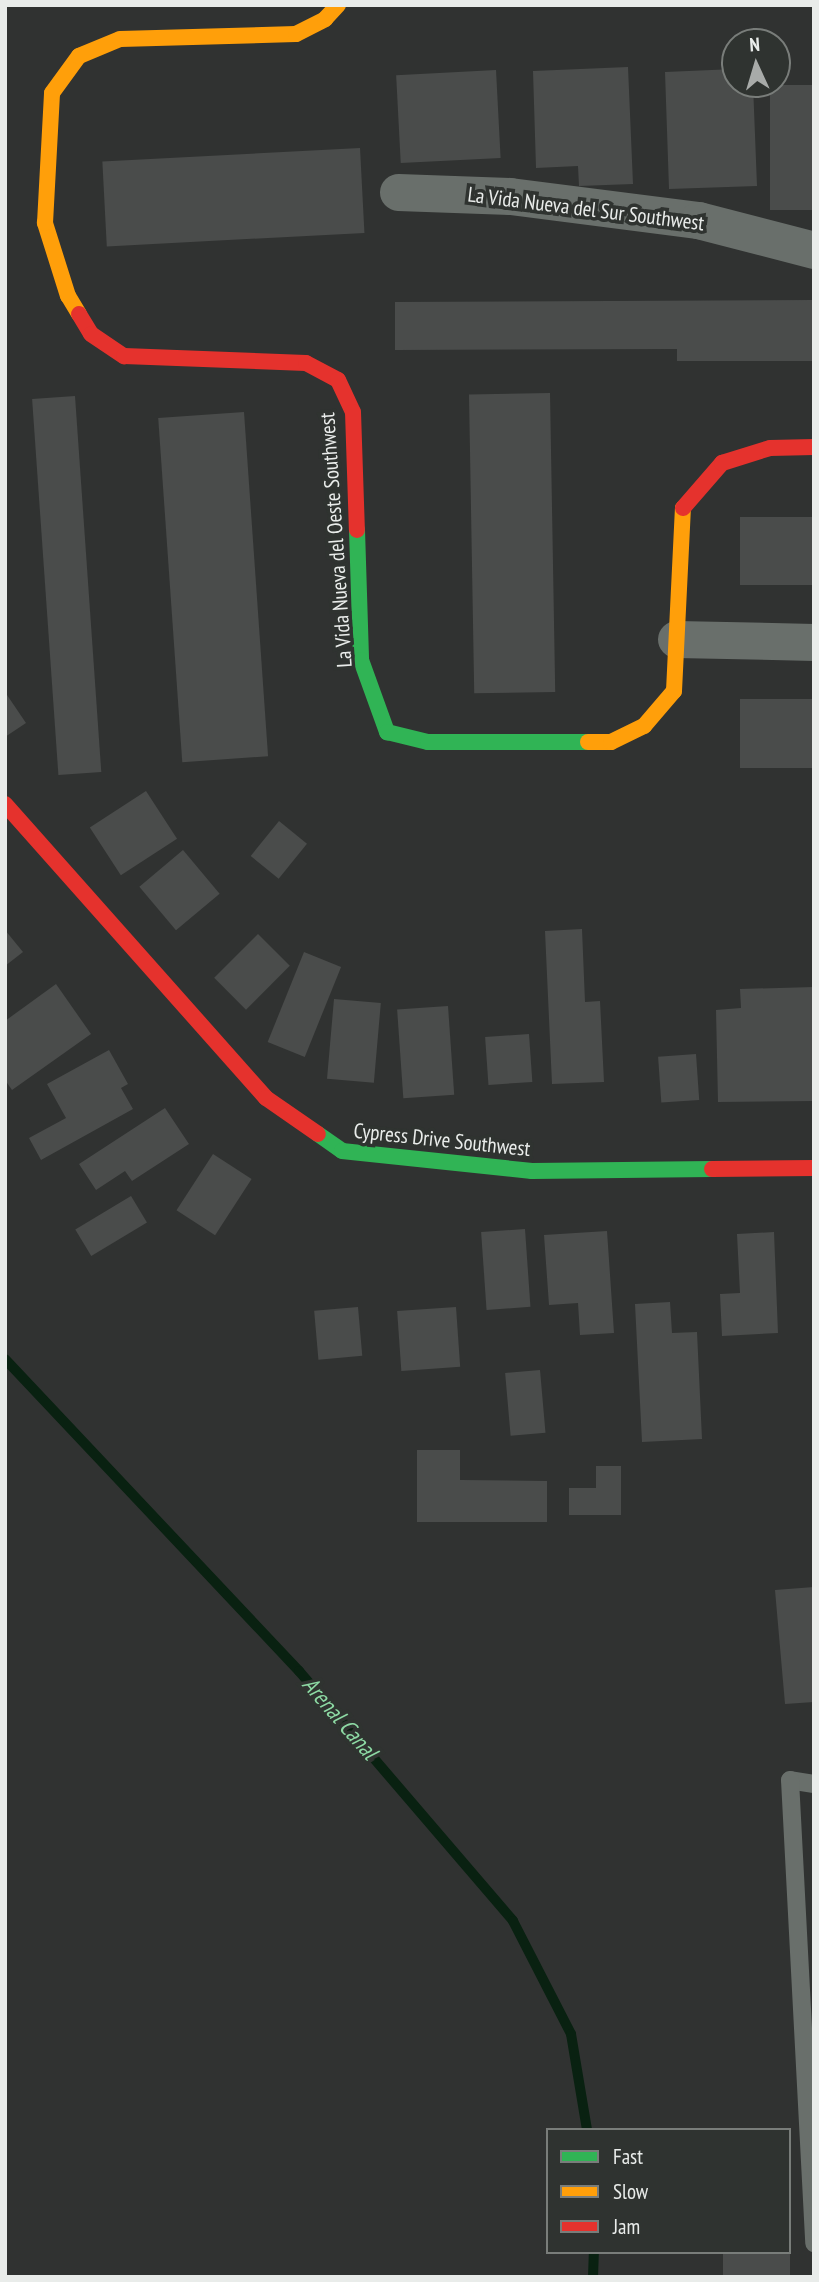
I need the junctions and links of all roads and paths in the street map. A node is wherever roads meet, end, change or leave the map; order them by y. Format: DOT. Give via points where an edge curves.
graph roads {
  1 [pos="338,5"];
  2 [pos="398,192"];
  3 [pos="814,250"];
  4 [pos="814,447"];
  5 [pos="676,639"];
  6 [pos="814,642"];
  7 [pos="5,804"];
  8 [pos="814,1168"];
  9 [pos="814,1784"];
  10 [pos="814,2243"];
  1 -- 5 [label="street, La Vida Nueva del Oeste Southwest" via="325,19 296,34 120,39 79,56 52,93 44,223 74,306 91,334 124,356 306,363 338,380 353,412 361,660 372,701 387,732 428,742 611,742 644,726 674,691"];
  2 -- 3 [label="street, La Vida Nueva del Sur Southwest" via="510,197 698,220"];
  4 -- 5 [label="street" via="770,447 722,463 681,511"];
  5 -- 6 [label="street"];
  7 -- 8 [label="street, Cypress Drive Southwest" via="266,1098 342,1151 532,1171"];
  9 -- 10 [label="lane" via="790,1780"];
}
